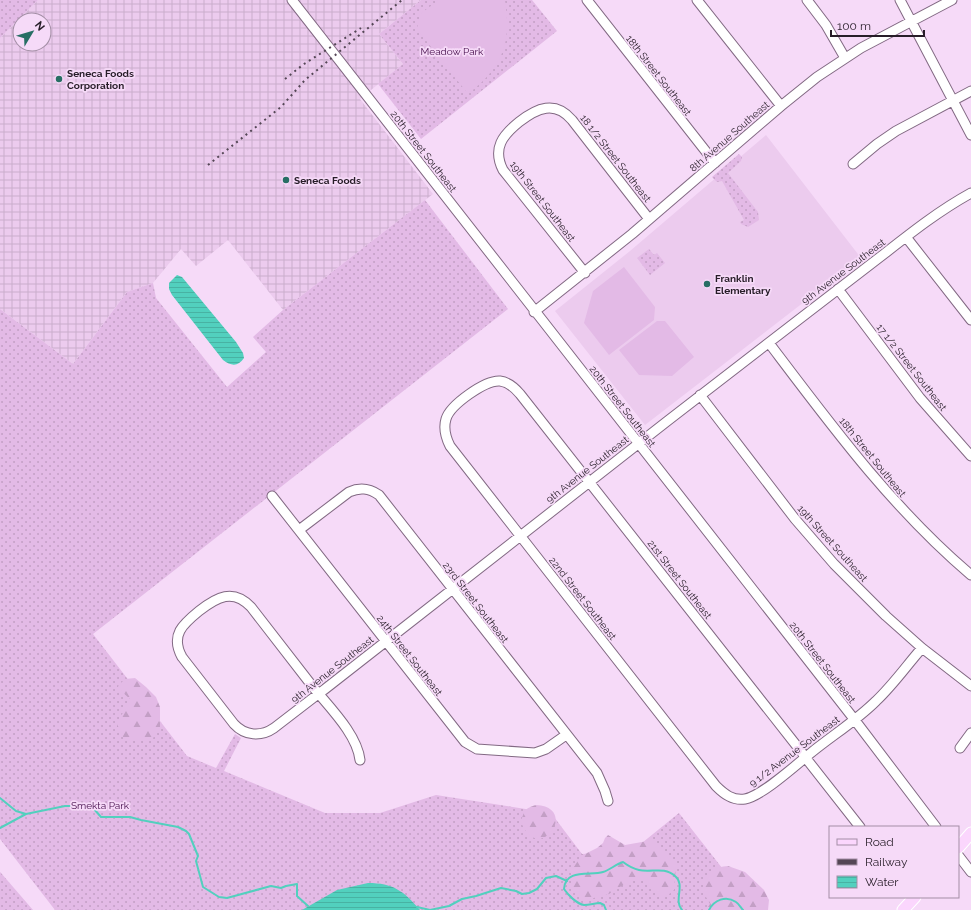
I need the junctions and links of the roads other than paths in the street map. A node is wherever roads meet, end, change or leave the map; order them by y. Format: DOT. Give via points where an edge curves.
graph roads {
  1 [pos="292,0"];
  2 [pos="587,0"];
  3 [pos="697,0"];
  4 [pos="807,0"];
  5 [pos="900,0"];
  6 [pos="952,0"];
  7 [pos="912,21"];
  8 [pos="845,58"];
  9 [pos="971,91"];
  10 [pos="953,101"];
  11 [pos="781,106"];
  12 [pos="520,122"];
  13 [pos="971,135"];
  14 [pos="715,163"];
  15 [pos="853,164"];
  16 [pos="971,193"];
  17 [pos="649,219"];
  18 [pos="906,237"];
  19 [pos="585,272"];
  20 [pos="838,289"];
  21 [pos="534,312"];
  22 [pos="971,320"];
  23 [pos="768,343"];
  24 [pos="700,395"];
  25 [pos="467,396"];
  26 [pos="639,444"];
  27 [pos="971,456"];
  28 [pos="590,482"];
  29 [pos="272,496"];
  30 [pos="299,530"];
  31 [pos="520,536"];
  32 [pos="971,575"];
  33 [pos="452,589"];
  34 [pos="385,641"];
  35 [pos="922,648"];
  36 [pos="971,686"];
  37 [pos="319,694"];
  38 [pos="854,719"];
  39 [pos="971,733"];
  40 [pos="566,734"];
  41 [pos="960,748"];
  42 [pos="805,757"];
  43 [pos="360,760"];
  44 [pos="743,799"];
  45 [pos="608,801"];
  46 [pos="859,826"];
  47 [pos="935,826"];
  48 [pos="971,833"];
  49 [pos="959,847"];
  50 [pos="959,856"];
  51 [pos="971,872"];
  52 [pos="914,898"];
  53 [pos="903,910"];
  1 -- 21 [label="street, 20th Street Southeast"];
  2 -- 14 [label="street, 18th Street Southeast"];
  3 -- 11 [label="street"];
  4 -- 8 [label="street" via="826,25"];
  5 -- 7 [label="street"];
  6 -- 7 [label="street, 8th Avenue Southeast"];
  7 -- 8 [label="street, 8th Avenue Southeast"];
  7 -- 10 [label="street"];
  8 -- 11 [label="street, 8th Avenue Southeast"];
  9 -- 10 [label="street"];
  10 -- 13 [label="street"];
  10 -- 15 [label="street" via="891,134"];
  11 -- 14 [label="street, 8th Avenue Southeast"];
  12 -- 17 [label="street, 18 1/2 Street Southeast" via="540,109 553,108 564,113 574,122"];
  12 -- 19 [label="street, 19th Street Southeast" via="500,143 502,168"];
  14 -- 17 [label="street, 8th Avenue Southeast"];
  16 -- 18 [label="street, 9th Avenue Southeast"];
  17 -- 19 [label="street, 8th Avenue Southeast"];
  18 -- 20 [label="street, 9th Avenue Southeast"];
  18 -- 22 [label="street"];
  19 -- 21 [label="street, 8th Avenue Southeast"];
  20 -- 23 [label="street, 9th Avenue Southeast"];
  20 -- 27 [label="street, 17 1/2 Street Southeast" via="920,398"];
  21 -- 26 [label="street, 20th Street Southeast"];
  23 -- 24 [label="street, 9th Avenue Southeast"];
  23 -- 32 [label="street, 18th Street Southeast" via="900,508"];
  24 -- 26 [label="street, 9th Avenue Southeast"];
  24 -- 35 [label="street, 19th Street Southeast" via="814,542 886,616"];
  25 -- 28 [label="street, 21st Street Southeast" via="488,382 510,384"];
  25 -- 31 [label="street, 22nd Street Southeast" via="446,418 444,431 447,440"];
  26 -- 28 [label="street, 9th Avenue Southeast"];
  26 -- 38 [label="street, 20th Street Southeast"];
  28 -- 31 [label="street, 9th Avenue Southeast"];
  28 -- 42 [label="street, 21st Street Southeast"];
  29 -- 30 [label="street, 24th Street Southeast"];
  30 -- 33 [label="street, 23rd Street Southeast" via="349,492 357,489 370,490 382,499"];
  30 -- 34 [label="street, 24th Street Southeast"];
  31 -- 33 [label="street, 9th Avenue Southeast"];
  31 -- 44 [label="street, 22nd Street Southeast" via="716,786 726,795"];
  33 -- 34 [label="street, 9th Avenue Southeast"];
  33 -- 40 [label="street, 23rd Street Southeast"];
  34 -- 37 [label="street, 9th Avenue Southeast"];
  34 -- 40 [label="street, 24th Street Southeast" via="465,742 477,749 535,753 546,749"];
  35 -- 36 [label="street, 19th Street Southeast"];
  35 -- 38 [label="street, 9 1/2 Avenue Southeast" via="881,695"];
  37 -- 37 [label="street, 9th Avenue Southeast" via="251,607 242,600 233,596 212,601 180,630 177,639 182,657 236,727 247,733 270,731"];
  37 -- 43 [label="street" via="352,736"];
  38 -- 42 [label="street, 9 1/2 Avenue Southeast"];
  38 -- 47 [label="street, 20th Street Southeast"];
  39 -- 41 [label="street"];
  40 -- 45 [label="street, 23rd Street Southeast" via="597,773"];
  42 -- 44 [label="street, 9 1/2 Avenue Southeast" via="760,793"];
  42 -- 46 [label="street, 21st Street Southeast"];
  48 -- 49 [label="main road"];
  50 -- 51 [label="street"];
  52 -- 53 [label="main road"];
}
